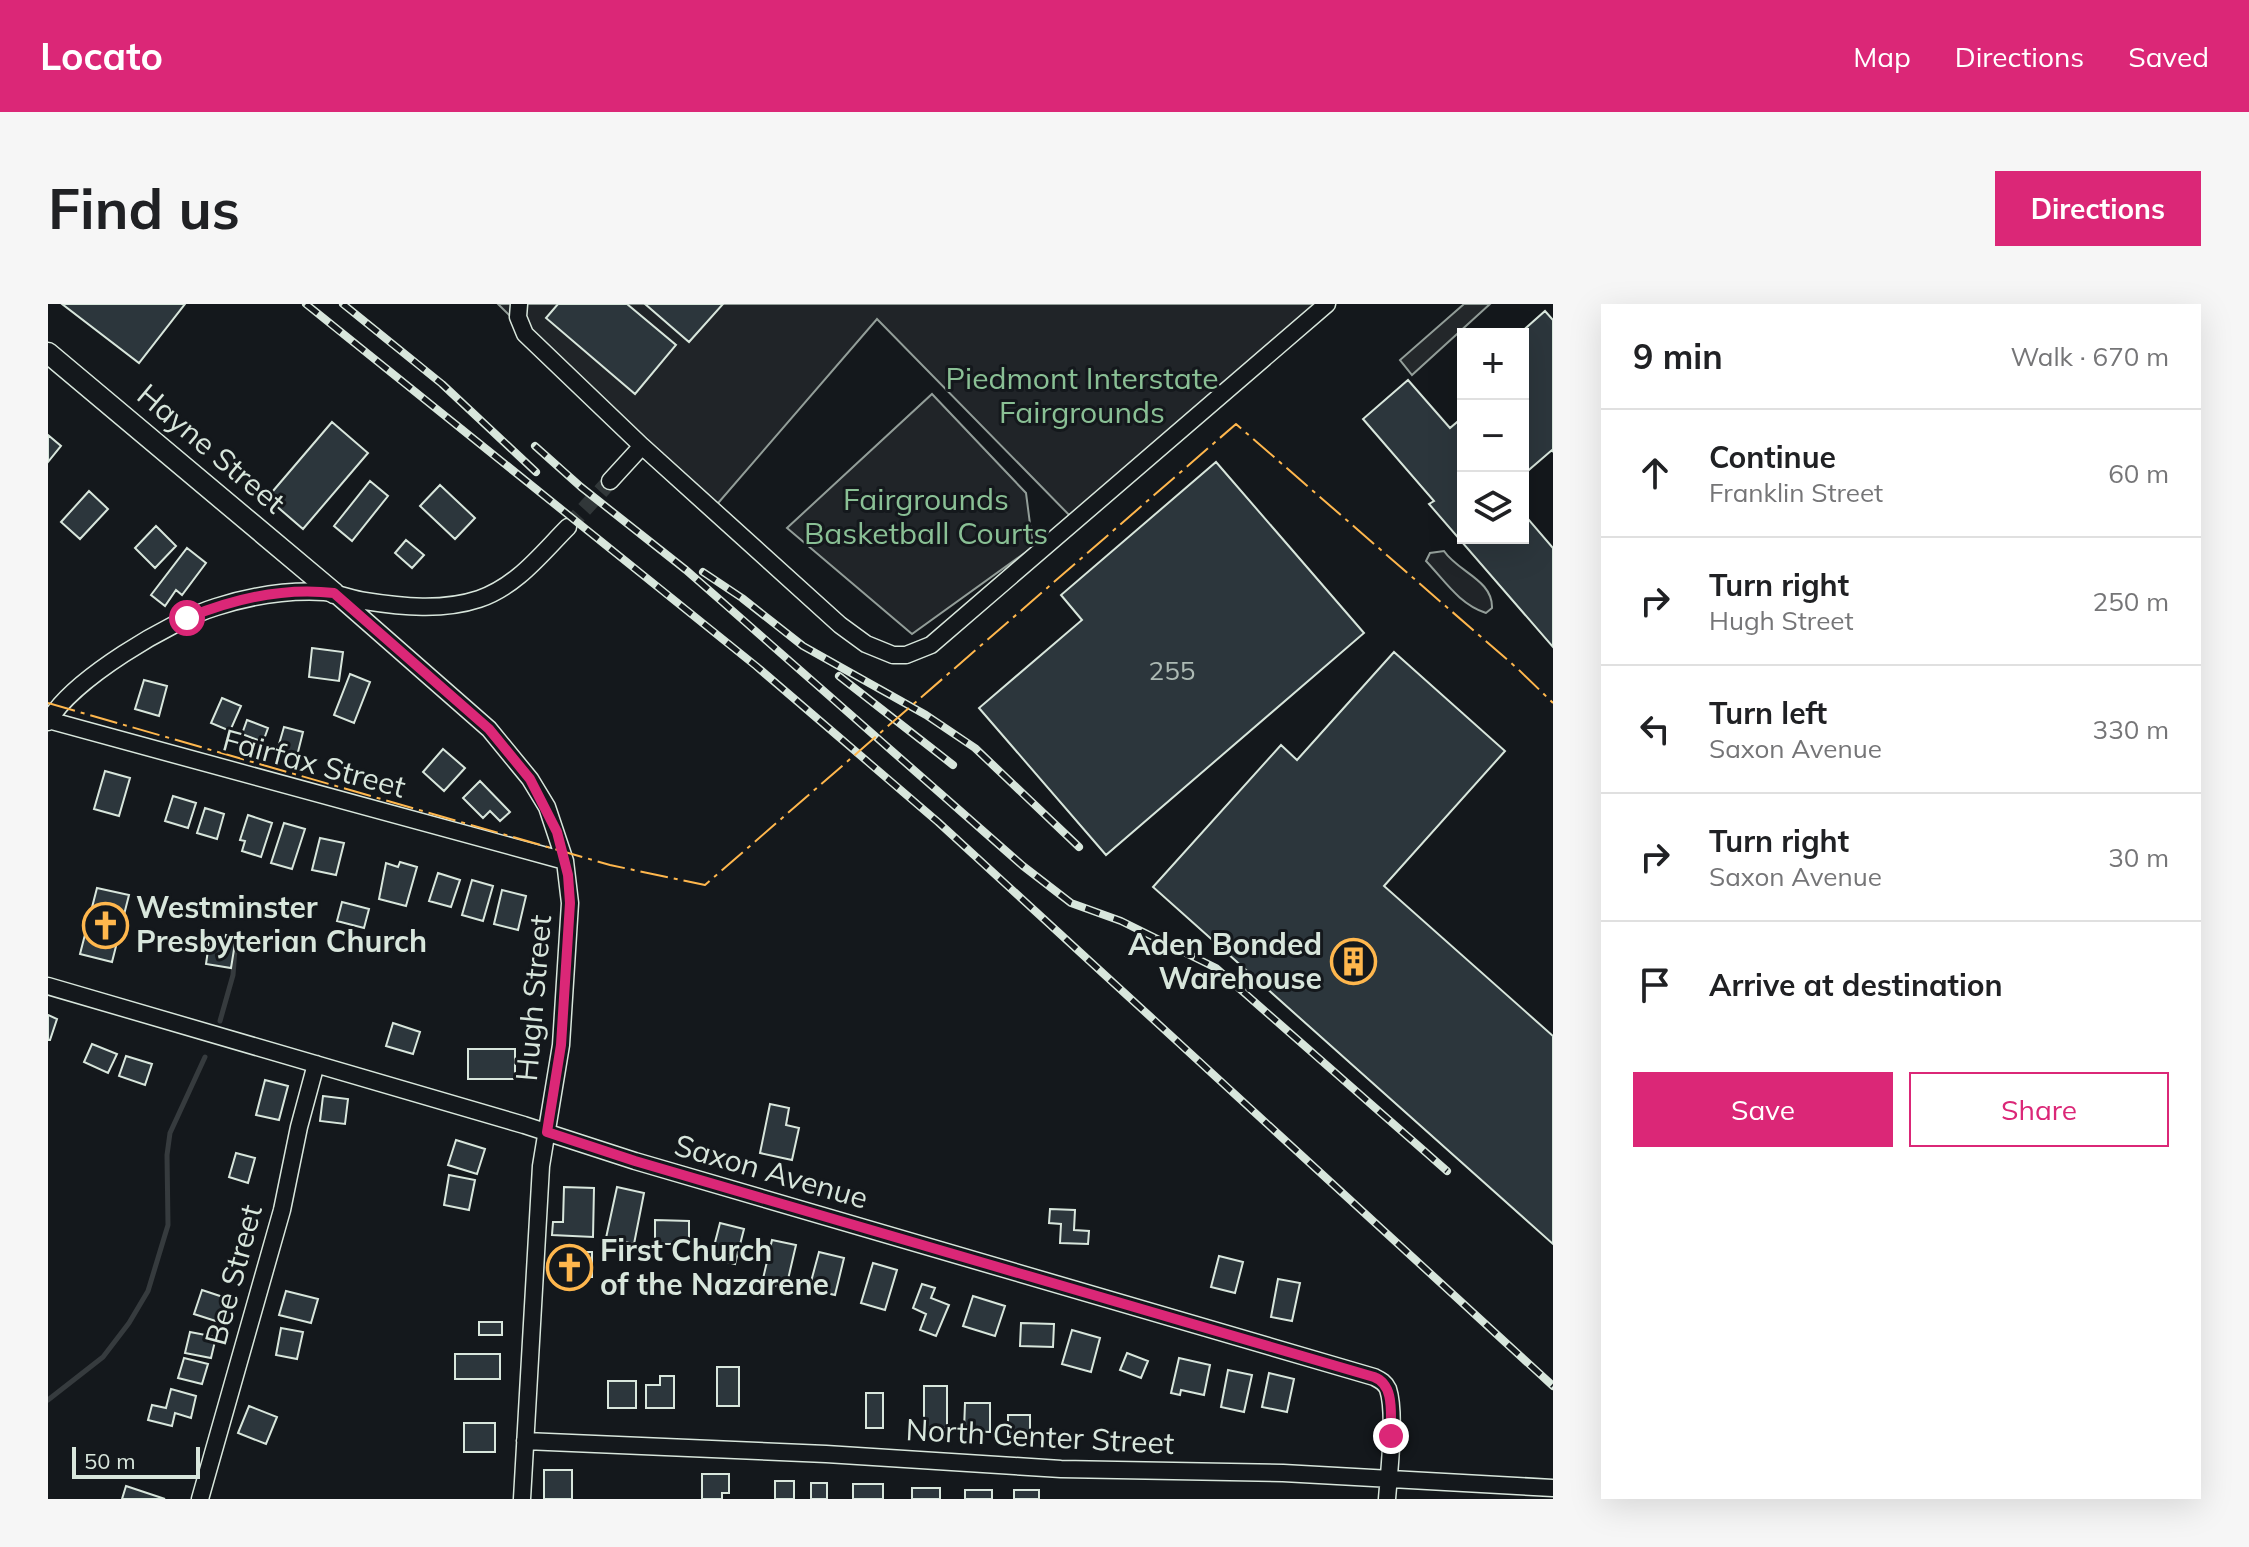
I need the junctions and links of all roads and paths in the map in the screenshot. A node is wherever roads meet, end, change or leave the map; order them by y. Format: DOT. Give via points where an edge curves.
graph roads {
  1 [pos="519,304"];
  2 [pos="1327,304"];
  3 [pos="48,353"];
  4 [pos="642,446"];
  5 [pos="610,481"];
  6 [pos="568,527"];
  7 [pos="334,593"];
  8 [pos="48,720"];
  9 [pos="565,861"];
  10 [pos="48,986"];
  11 [pos="316,1064"];
  12 [pos="547,1132"];
  13 [pos="525,1441"];
  14 [pos="1388,1479"];
  15 [pos="1553,1488"];
  16 [pos="200,1499"];
  17 [pos="522,1499"];
  18 [pos="1387,1499"];
  1 -- 4 [label="street" via="525,334"];
  2 -- 4 [label="street" via="931,645 906,655 880,651 840,625"];
  3 -- 7 [label="street, Hayne Street"];
  4 -- 5 [label="street"];
  6 -- 7 [label="street" via="516,580 477,599 418,607"];
  7 -- 8 [label="street" via="250,597 187,618 109,664"];
  7 -- 9 [label="street, Hugh Street" via="511,753 547,807"];
  8 -- 9 [label="street, Fairfax Street"];
  9 -- 12 [label="street, Hugh Street" via="570,903 561,1045"];
  10 -- 11 [label="street, Saxon Avenue"];
  11 -- 12 [label="street, Saxon Avenue"];
  11 -- 16 [label="street, Bee Street" via="282,1210"];
  12 -- 13 [label="street, Hugh Street"];
  12 -- 14 [label="street, Saxon Avenue" via="1380,1380 1388,1391"];
  13 -- 14 [label="street, North Center Street" via="1061,1469"];
  13 -- 17 [label="street, Hugh Street"];
  14 -- 15 [label="street, North Center Street"];
  14 -- 18 [label="street, Saxon Avenue"];
}
